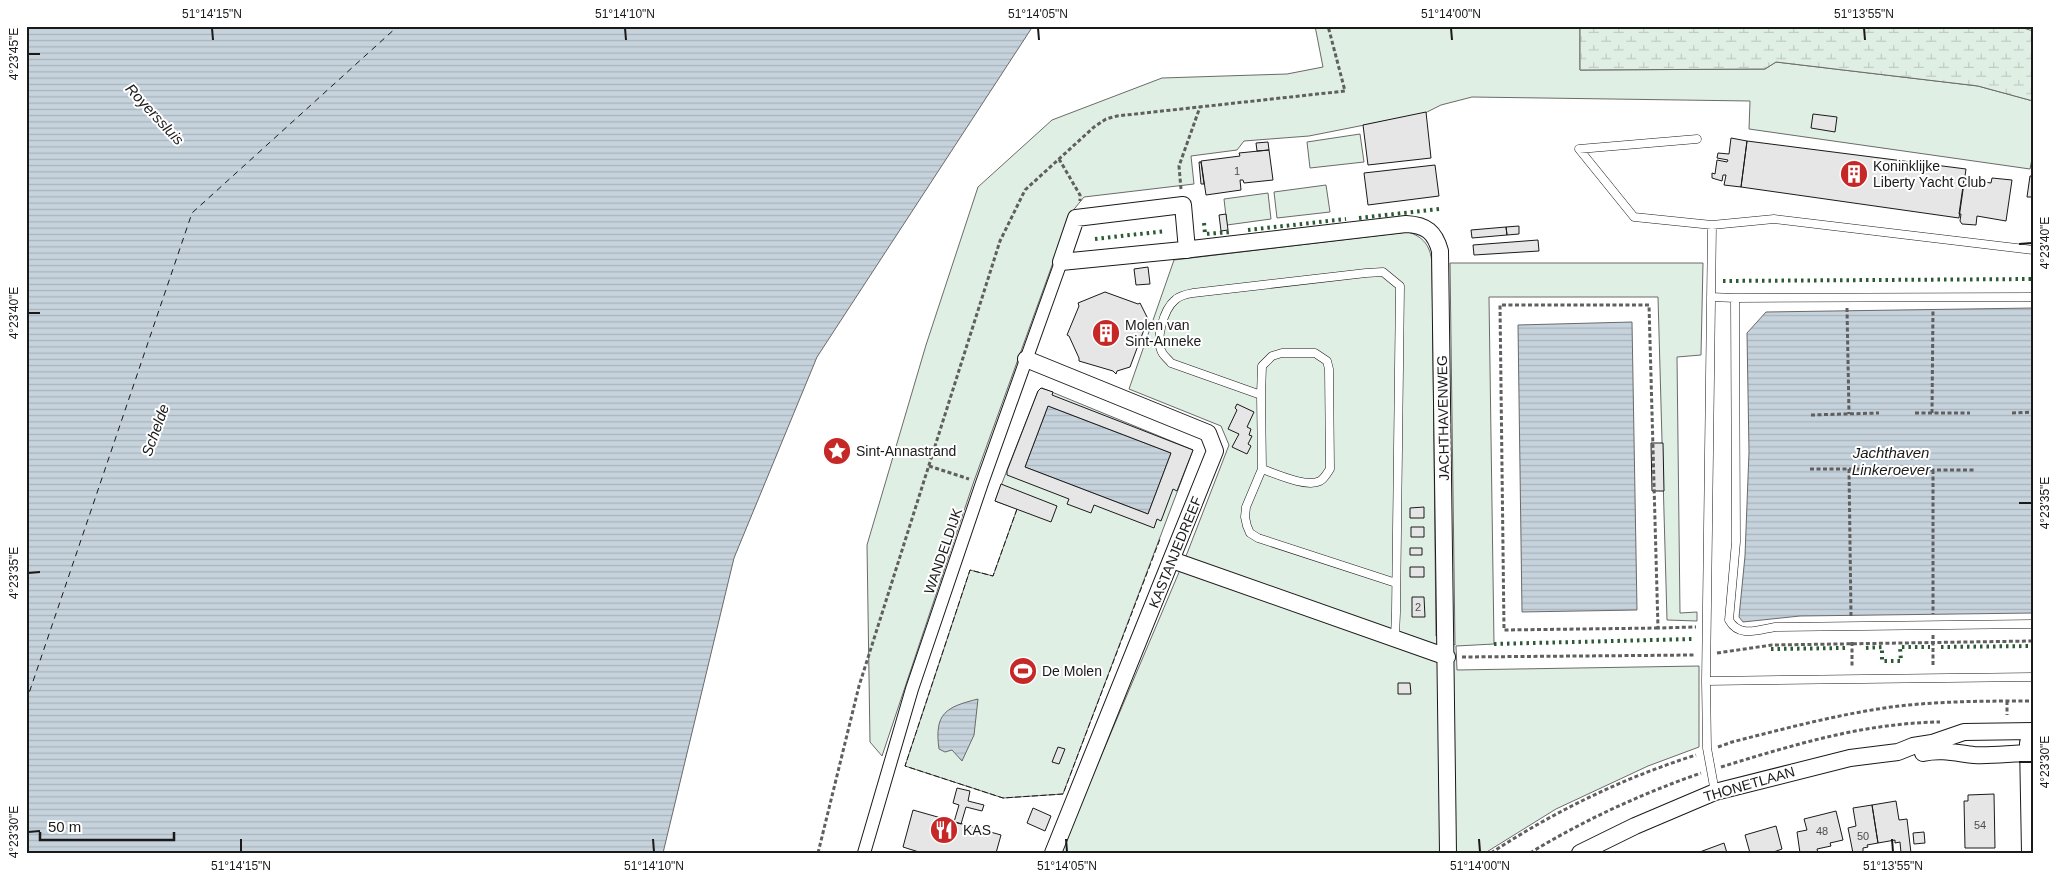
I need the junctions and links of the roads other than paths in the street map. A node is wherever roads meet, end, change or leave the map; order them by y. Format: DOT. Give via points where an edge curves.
graph roads {
  1 [pos="1696,139"];
  2 [pos="1712,225"];
  3 [pos="1188,250"];
  4 [pos="2033,250"];
  5 [pos="1061,262"];
  6 [pos="1711,297"];
  7 [pos="2033,297"];
  8 [pos="1735,298"];
  9 [pos="1026,359"];
  10 [pos="1261,395"];
  11 [pos="1262,469"];
  12 [pos="1172,560"];
  13 [pos="1396,583"];
  14 [pos="2033,624"];
  15 [pos="1395,637"];
  16 [pos="1447,657"];
  17 [pos="2033,677"];
  18 [pos="1706,681"];
  19 [pos="2030,731"];
  20 [pos="1898,752"];
  21 [pos="2031,753"];
  22 [pos="1715,792"];
  23 [pos="864,853"];
  24 [pos="1052,853"];
  25 [pos="1448,853"];
  26 [pos="1580,853"];
  27 [pos="2030,853"];
  1 -- 2 [label="lane" via="1578,149 1634,217"];
  2 -- 4 [label="lane" via="1774,219"];
  2 -- 6 [label="lane"];
  3 -- 5 [label="street, JACHTHAVENWEG"];
  3 -- 5 [label="street" via="1183,205 1076,218"];
  3 -- 16 [label="street, JACHTHAVENWEG" via="1406,224 1423,227 1437,239"];
  5 -- 9 [label="street, WANDELDIJK"];
  6 -- 8 [label="lane"];
  6 -- 18 [label="lane"];
  7 -- 8 [label="lane"];
  8 -- 14 [label="lane" via="1736,542 1729,620 1733,628 1740,632 1775,627"];
  9 -- 12 [label="street, KASTANJEDREEF" via="1208,433 1215,451"];
  9 -- 23 [label="street, WANDELDIJK" via="912,689"];
  10 -- 11 [label="lane"];
  10 -- 11 [label="lane" via="1262,366 1272,356 1315,352 1327,361 1330,468 1326,476 1320,481 1302,482"];
  10 -- 13 [label="lane" via="1171,363 1163,354 1159,344 1160,332 1170,305 1176,299 1193,293 1383,272 1400,286"];
  11 -- 13 [label="lane" via="1246,507 1245,517 1250,533"];
  12 -- 15 [label="street"];
  12 -- 24 [label="street, KASTANJEDREEF"];
  13 -- 15 [label="lane"];
  15 -- 16 [label="street"];
  16 -- 25 [label="street, JACHTHAVENWEG"];
  17 -- 18 [label="lane"];
  18 -- 22 [label="lane" via="1707,751"];
  19 -- 20 [label="street, THONETLAAN" via="1964,732"];
  19 -- 21 [label="street, THONETLAAN"];
  20 -- 21 [label="street, THONETLAAN" via="1915,755 1932,751 1974,755"];
  20 -- 22 [label="street, THONETLAAN" via="1850,758"];
  21 -- 27 [label="street"];
  22 -- 26 [label="street, THONETLAAN"];
}
